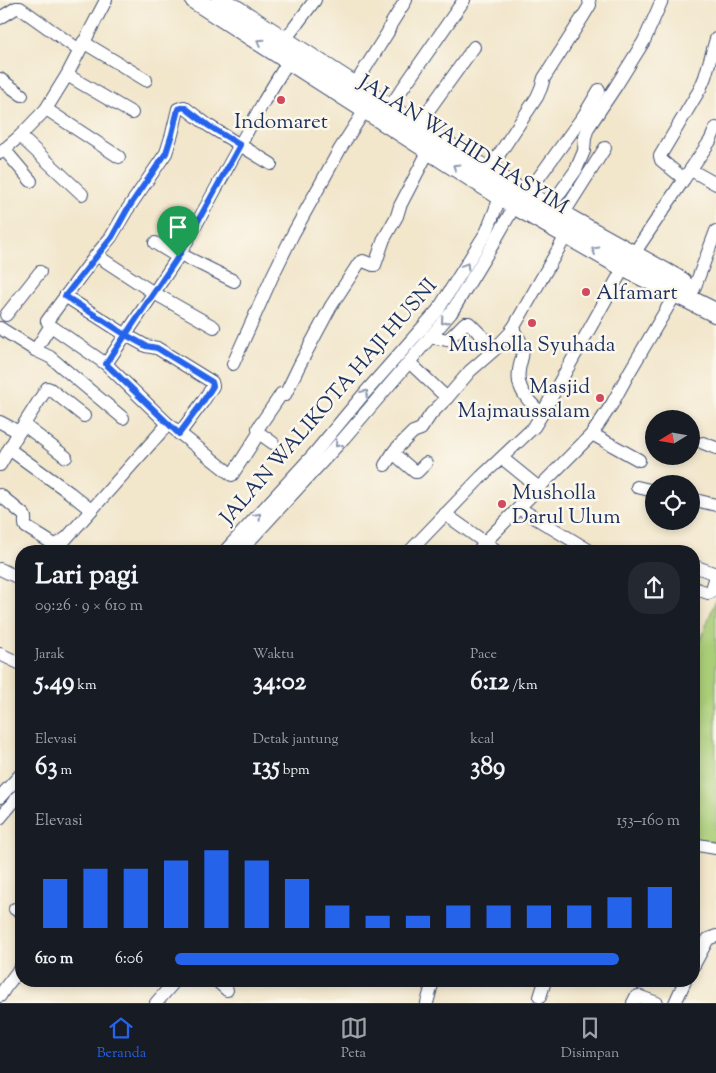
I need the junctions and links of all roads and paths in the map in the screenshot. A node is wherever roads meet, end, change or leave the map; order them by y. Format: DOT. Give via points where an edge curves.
graph roads {
  1 [pos="106,0"];
  2 [pos="196,0"];
  3 [pos="221,0"];
  4 [pos="315,0"];
  5 [pos="406,0"];
  6 [pos="464,0"];
  7 [pos="589,0"];
  8 [pos="662,0"];
  9 [pos="20,4"];
  10 [pos="0,18"];
  11 [pos="716,39"];
  12 [pos="284,41"];
  13 [pos="81,46"];
  14 [pos="474,47"];
  15 [pos="714,56"];
  16 [pos="289,60"];
  17 [pos="318,71"];
  18 [pos="67,75"];
  19 [pos="0,79"];
  20 [pos="146,80"];
  21 [pos="354,86"];
  22 [pos="599,90"];
  23 [pos="22,96"];
  24 [pos="389,108"];
  25 [pos="46,109"];
  26 [pos="365,110"];
  27 [pos="132,112"];
  28 [pos="417,126"];
  29 [pos="716,128"];
  30 [pos="20,136"];
  31 [pos="240,145"];
  32 [pos="605,148"];
  33 [pos="429,150"];
  34 [pos="2,151"];
  35 [pos="119,157"];
  36 [pos="271,164"];
  37 [pos="488,171"];
  38 [pos="687,174"];
  39 [pos="31,181"];
  40 [pos="716,184"];
  41 [pos="82,194"];
  42 [pos="514,198"];
  43 [pos="560,219"];
  44 [pos="716,230"];
  45 [pos="155,243"];
  46 [pos="96,255"];
  47 [pos="179,255"];
  48 [pos="629,261"];
  49 [pos="40,272"];
  50 [pos="234,282"];
  51 [pos="685,291"];
  52 [pos="154,293"];
  53 [pos="65,296"];
  54 [pos="716,300"];
  55 [pos="3,312"];
  56 [pos="716,313"];
  57 [pos="51,326"];
  58 [pos="214,327"];
  59 [pos="0,328"];
  60 [pos="512,329"];
  61 [pos="126,335"];
  62 [pos="430,336"];
  63 [pos="495,349"];
  64 [pos="35,350"];
  65 [pos="408,362"];
  66 [pos="106,364"];
  67 [pos="233,364"];
  68 [pos="447,398"];
  69 [pos="542,414"];
  70 [pos="84,416"];
  71 [pos="123,418"];
  72 [pos="0,422"];
  73 [pos="168,424"];
  74 [pos="22,428"];
  75 [pos="259,433"];
  76 [pos="179,434"];
  77 [pos="592,434"];
  78 [pos="273,443"];
  79 [pos="703,443"];
  80 [pos="716,448"];
  81 [pos="9,449"];
  82 [pos="393,452"];
  83 [pos="66,457"];
  84 [pos="502,458"];
  85 [pos="639,460"];
  86 [pos="426,463"];
  87 [pos="0,465"];
  88 [pos="385,465"];
  89 [pos="637,487"];
  90 [pos="538,488"];
  91 [pos="645,489"];
  92 [pos="0,495"];
  93 [pos="700,501"];
  94 [pos="716,505"];
  95 [pos="520,508"];
  96 [pos="91,510"];
  97 [pos="445,514"];
  98 [pos="65,539"];
  99 [pos="60,545"];
  100 [pos="230,545"];
  101 [pos="246,545"];
  102 [pos="416,545"];
  103 [pos="480,545"];
  104 [pos="484,545"];
  105 [pos="580,545"];
  106 [pos="700,568"];
  107 [pos="0,569"];
  108 [pos="716,575"];
  109 [pos="15,576"];
  110 [pos="700,590"];
  111 [pos="0,654"];
  112 [pos="15,661"];
  113 [pos="15,781"];
  114 [pos="0,797"];
  115 [pos="15,800"];
  116 [pos="0,818"];
  117 [pos="700,845"];
  118 [pos="716,848"];
  119 [pos="716,936"];
  120 [pos="700,953"];
  121 [pos="15,975"];
  122 [pos="170,987"];
  123 [pos="224,987"];
  124 [pos="431,987"];
  125 [pos="543,987"];
  126 [pos="683,987"];
  127 [pos="227,990"];
  128 [pos="0,996"];
  129 [pos="540,996"];
  130 [pos="677,1002"];
  131 [pos="156,1003"];
  132 [pos="427,1003"];
  133 [pos="633,1003"];
  134 [pos="657,1003"];
  1 -- 13 [label="street"];
  16 -- 2 [label="highway, JALAN WAHID HASYIM, one-way"];
  3 -- 12 [label="highway, JALAN WAHID HASYIM"];
  4 -- 12 [label="street"];
  5 -- 21 [label="street"];
  6 -- 24 [label="street"];
  7 -- 37 [label="street" via="590,5 544,78 537,97"];
  8 -- 43 [label="street" via="644,40 588,128 584,151"];
  9 -- 10 [label="street"];
  9 -- 13 [label="street"];
  11 -- 15 [label="street"];
  12 -- 17 [label="highway, JALAN WAHID HASYIM"];
  13 -- 18 [label="street"];
  13 -- 20 [label="street"];
  14 -- 28 [label="street"];
  15 -- 38 [label="street" via="700,89 660,156 667,166"];
  16 -- 17 [label="highway, JALAN WAHID HASYIM"];
  16 -- 31 [label="street"];
  17 -- 21 [label="highway, JALAN WAHID HASYIM"];
  17 -- 26 [label="highway, JALAN WAHID HASYIM"];
  18 -- 25 [label="street"];
  18 -- 27 [label="street"];
  19 -- 23 [label="street"];
  21 -- 24 [label="highway, JALAN WAHID HASYIM"];
  22 -- 42 [label="street" via="584,114"];
  24 -- 28 [label="highway, JALAN WAHID HASYIM"];
  25 -- 30 [label="street"];
  25 -- 35 [label="street"];
  26 -- 33 [label="highway, JALAN WAHID HASYIM"];
  26 -- 67 [label="street" via="293,234"];
  28 -- 37 [label="highway, JALAN WAHID HASYIM"];
  29 -- 38 [label="street"];
  30 -- 34 [label="street"];
  30 -- 41 [label="street"];
  31 -- 36 [label="street"];
  31 -- 46 [label="street" via="184,107 178,109 166,153 112,237"];
  31 -- 47 [label="street"];
  32 -- 43 [label="street"];
  42 -- 33 [label="highway, JALAN WAHID HASYIM, one-way"];
  33 -- 75 [label="street" via="384,239 375,265 359,263 331,306 287,392 281,394 258,428"];
  34 -- 39 [label="street"];
  37 -- 42 [label="highway, JALAN WAHID HASYIM"];
  38 -- 40 [label="street"];
  38 -- 48 [label="street"];
  42 -- 43 [label="highway, JALAN WAHID HASYIM"];
  42 -- 43 [label="highway, JALAN WAHID HASYIM"];
  42 -- 62 [label="street, JALAN WALIKOTA HAJI HUSNI, one-way" via="493,244 462,297"];
  100 -- 42 [label="street, JALAN WALIKOTA HAJI HUSNI, one-way" via="438,310 487,231"];
  43 -- 48 [label="highway, JALAN WAHID HASYIM"];
  43 -- 60 [label="street"];
  44 -- 51 [label="street"];
  45 -- 47 [label="street"];
  46 -- 52 [label="street"];
  46 -- 53 [label="street"];
  47 -- 50 [label="street"];
  47 -- 52 [label="street"];
  48 -- 51 [label="highway, JALAN WAHID HASYIM"];
  48 -- 69 [label="street"];
  49 -- 55 [label="street"];
  51 -- 54 [label="highway, JALAN WAHID HASYIM"];
  51 -- 56 [label="highway, JALAN WAHID HASYIM"];
  51 -- 77 [label="street"];
  52 -- 58 [label="street"];
  52 -- 61 [label="street"];
  53 -- 57 [label="street" via="47,321"];
  53 -- 61 [label="street"];
  55 -- 59 [label="street" via="6,318"];
  57 -- 64 [label="street"];
  57 -- 66 [label="street"];
  59 -- 64 [label="street"];
  60 -- 63 [label="street"];
  60 -- 69 [label="street" via="523,349 520,383 527,398"];
  61 -- 66 [label="street"];
  61 -- 76 [label="street" via="157,348 214,384"];
  62 -- 63 [label="street" via="448,340 465,323 469,323"];
  62 -- 65 [label="street, JALAN WALIKOTA HAJI HUSNI"];
  63 -- 68 [label="street"];
  64 -- 71 [label="street" via="50,358"];
  65 -- 68 [label="street"];
  65 -- 101 [label="street, JALAN WALIKOTA HAJI HUSNI, one-way"];
  66 -- 73 [label="street"];
  68 -- 82 [label="street" via="422,428 413,432"];
  69 -- 84 [label="street"];
  70 -- 74 [label="street" via="48,388"];
  72 -- 74 [label="street"];
  73 -- 76 [label="street"];
  73 -- 96 [label="street"];
  74 -- 81 [label="street"];
  74 -- 83 [label="street"];
  75 -- 76 [label="street" via="232,475"];
  75 -- 78 [label="street"];
  77 -- 85 [label="street"];
  77 -- 90 [label="street"];
  79 -- 80 [label="street"];
  81 -- 87 [label="street"];
  81 -- 96 [label="street"];
  82 -- 86 [label="street" via="415,472"];
  82 -- 88 [label="street"];
  84 -- 90 [label="street"];
  84 -- 97 [label="street"];
  89 -- 91 [label="street"];
  90 -- 95 [label="street"];
  92 -- 98 [label="street" via="24,515 26,527 55,545"];
  93 -- 94 [label="street"];
  95 -- 104 [label="street"];
  95 -- 105 [label="street"];
  96 -- 98 [label="street"];
  97 -- 102 [label="street"];
  97 -- 103 [label="street"];
  98 -- 99 [label="street"];
  106 -- 108 [label="street"];
  107 -- 109 [label="street"];
  108 -- 110 [label="street" via="711,592"];
  111 -- 112 [label="street"];
  113 -- 114 [label="street"];
  115 -- 116 [label="street"];
  117 -- 118 [label="street"];
  119 -- 120 [label="street" via="708,939"];
  121 -- 128 [label="street"];
  122 -- 131 [label="street"];
  123 -- 127 [label="street"];
  124 -- 132 [label="street"];
  125 -- 129 [label="street"];
  126 -- 130 [label="street"];
  133 -- 134 [label="street" via="638,996"];
}
